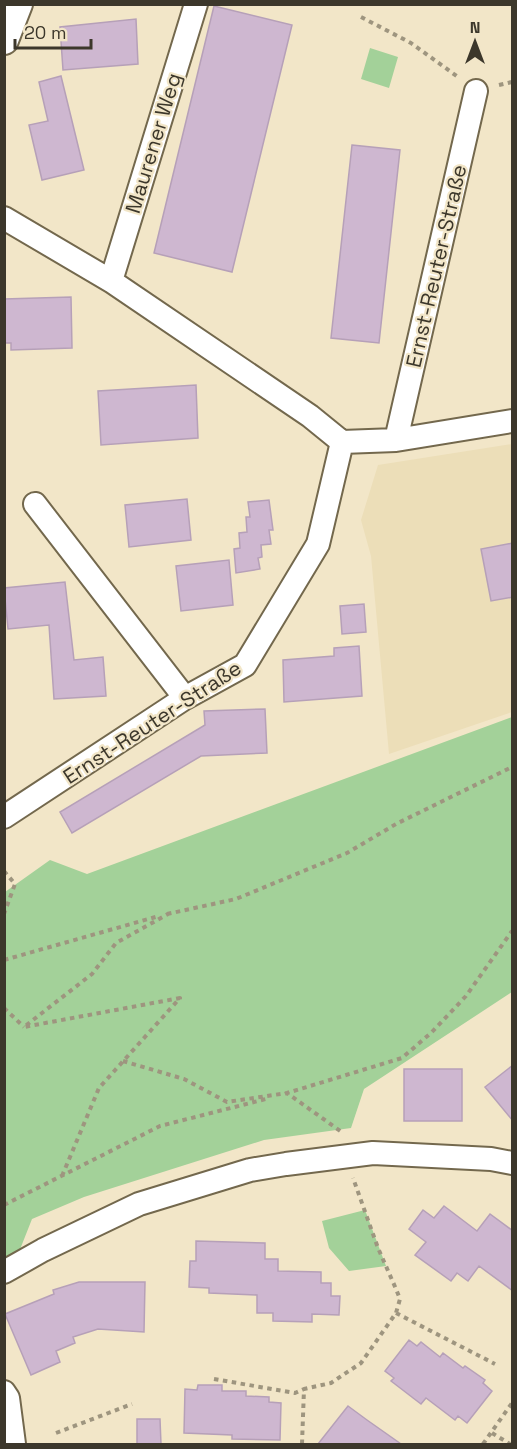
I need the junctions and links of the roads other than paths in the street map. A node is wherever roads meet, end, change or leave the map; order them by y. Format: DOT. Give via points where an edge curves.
graph roads {
  1 [pos="196,4"];
  2 [pos="476,91"];
  3 [pos="4,218"];
  4 [pos="111,282"];
  5 [pos="513,421"];
  6 [pos="396,440"];
  7 [pos="342,442"];
  8 [pos="34,504"];
  9 [pos="185,698"];
  10 [pos="4,817"];
  11 [pos="513,1163"];
  12 [pos="4,1272"];
  13 [pos="4,1392"];
  14 [pos="14,1444"];
  1 -- 4 [label="street, Maurener Weg"];
  2 -- 6 [label="street, Ernst-Reuter-Straße"];
  3 -- 4 [label="street"];
  4 -- 7 [label="street" via="310,416"];
  5 -- 6 [label="street"];
  6 -- 7 [label="street"];
  7 -- 9 [label="street, Ernst-Reuter-Straße" via="318,544 245,665"];
  8 -- 9 [label="street"];
  9 -- 10 [label="street, Ernst-Reuter-Straße"];
  11 -- 12 [label="street" via="373,1153 250,1170 139,1204"];
  13 -- 14 [label="street"];
}
